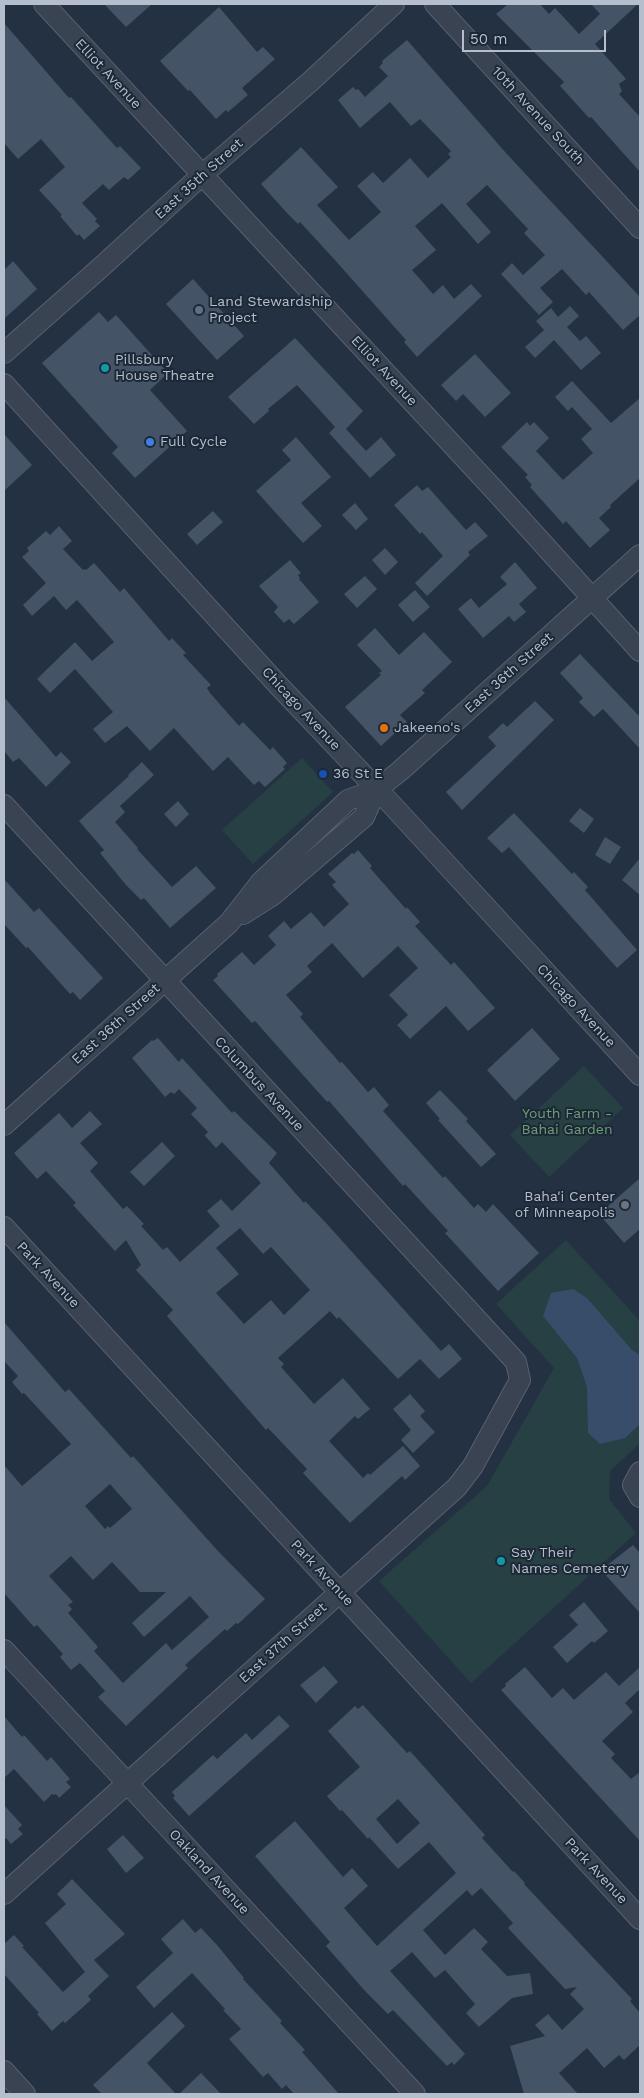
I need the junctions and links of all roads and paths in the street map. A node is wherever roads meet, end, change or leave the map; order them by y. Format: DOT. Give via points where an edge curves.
graph roads {
  1 [pos="44,4"];
  2 [pos="394,4"];
  3 [pos="435,4"];
  4 [pos="202,175"];
  5 [pos="640,228"];
  6 [pos="4,353"];
  7 [pos="4,384"];
  8 [pos="640,555"];
  9 [pos="592,598"];
  10 [pos="640,651"];
  11 [pos="376,790"];
  12 [pos="4,805"];
  13 [pos="164,981"];
  14 [pos="640,1076"];
  15 [pos="4,1125"];
  16 [pos="4,1227"];
  17 [pos="516,1362"];
  18 [pos="339,1592"];
  19 [pos="4,1650"];
  20 [pos="127,1784"];
  21 [pos="4,1894"];
  22 [pos="640,1919"];
  23 [pos="4,2071"];
  24 [pos="25,2094"];
  25 [pos="415,2094"];
  1 -- 4 [label="street, Elliot Avenue"];
  2 -- 4 [label="street, East 35th Street"];
  3 -- 5 [label="street, 10th Avenue South"];
  4 -- 6 [label="street, East 35th Street"];
  4 -- 9 [label="street, Elliot Avenue"];
  7 -- 11 [label="street, Chicago Avenue"];
  8 -- 9 [label="street, East 36th Street"];
  9 -- 10 [label="street, Elliot Avenue"];
  9 -- 11 [label="street, East 36th Street"];
  11 -- 13 [label="street, East 36th Street" via="348,800 261,882 229,923"];
  11 -- 14 [label="street, Chicago Avenue"];
  12 -- 13 [label="street, Columbus Avenue"];
  13 -- 15 [label="street, East 36th Street"];
  13 -- 17 [label="street, Columbus Avenue"];
  16 -- 18 [label="street, Park Avenue"];
  17 -- 18 [label="street, East 37th Street" via="520,1380 473,1466 457,1487"];
  18 -- 20 [label="street, East 37th Street"];
  18 -- 22 [label="street, Park Avenue"];
  19 -- 20 [label="street, Oakland Avenue"];
  20 -- 21 [label="street, East 37th Street"];
  20 -- 25 [label="street, Oakland Avenue"];
  23 -- 24 [label="street"];
}
